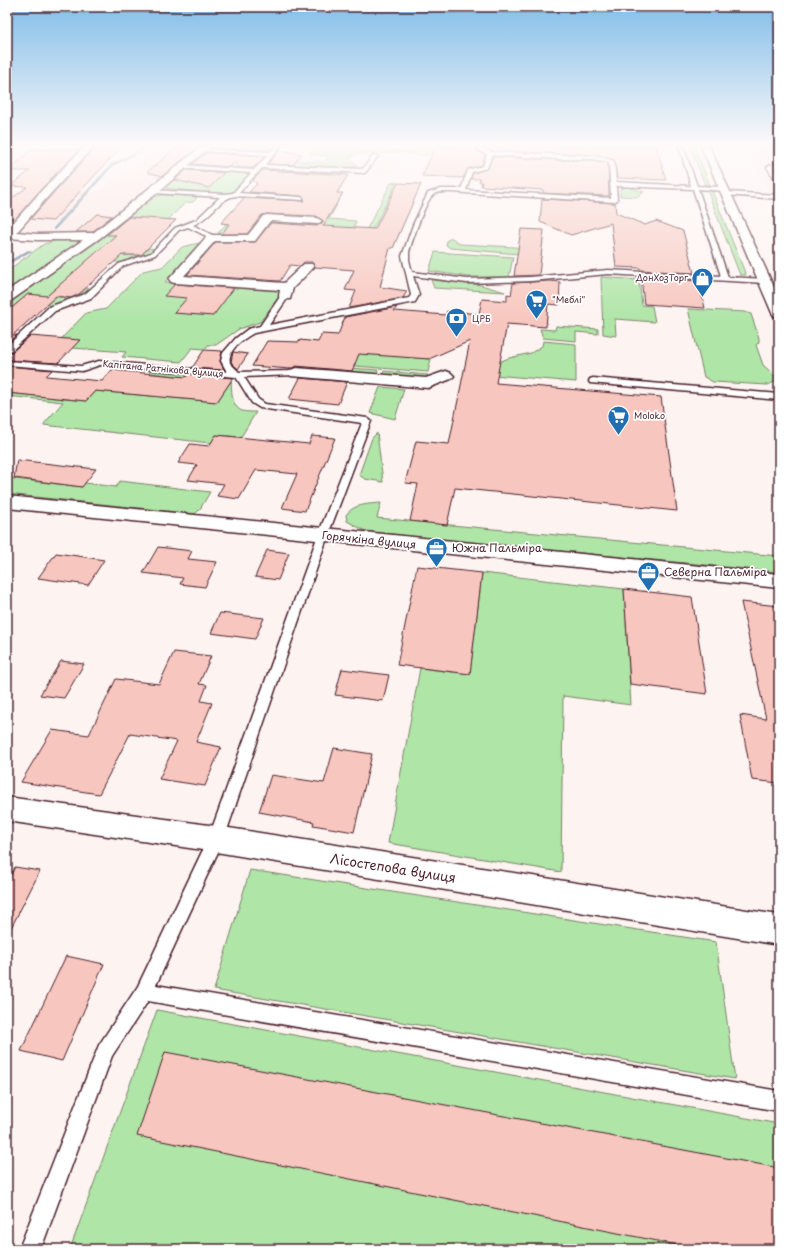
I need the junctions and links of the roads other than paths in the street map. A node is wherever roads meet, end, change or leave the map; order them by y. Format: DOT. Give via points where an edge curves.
graph roads {
  1 [pos="35,205"];
  2 [pos="136,205"];
  3 [pos="216,205"];
  4 [pos="426,205"];
  5 [pos="700,205"];
  6 [pos="731,205"];
  7 [pos="317,221"];
  8 [pos="189,225"];
  9 [pos="8,235"];
  10 [pos="96,236"];
  11 [pos="212,237"];
  12 [pos="308,267"];
  13 [pos="410,274"];
  14 [pos="725,279"];
  15 [pos="765,281"];
  16 [pos="286,292"];
  17 [pos="7,296"];
  18 [pos="779,313"];
  19 [pos="263,328"];
  20 [pos="7,350"];
  21 [pos="7,363"];
  22 [pos="296,373"];
  23 [pos="238,375"];
  24 [pos="446,376"];
  25 [pos="593,382"];
  26 [pos="779,397"];
  27 [pos="7,502"];
  28 [pos="323,535"];
  29 [pos="779,581"];
  30 [pos="7,809"];
  31 [pos="216,839"];
  32 [pos="779,930"];
  33 [pos="144,992"];
  34 [pos="779,1101"];
  35 [pos="30,1249"];
  1 -- 9 [label="street"];
  2 -- 10 [label="street"];
  3 -- 8 [label="lane" via="198,221"];
  4 -- 13 [label="lane" via="405,256"];
  5 -- 14 [label="lane"];
  6 -- 15 [label="street"];
  7 -- 11 [label="street" via="266,218 251,239"];
  8 -- 11 [label="lane"];
  8 -- 20 [label="lane" via="177,229 153,254 121,265 88,296 52,309"];
  9 -- 10 [label="street"];
  10 -- 17 [label="street"];
  11 -- 16 [label="street" via="175,279"];
  12 -- 16 [label="street"];
  13 -- 14 [label="lane" via="468,281 608,272"];
  13 -- 19 [label="lane" via="415,295 412,300"];
  14 -- 15 [label="lane"];
  15 -- 18 [label="street"];
  16 -- 19 [label="lane"];
  19 -- 23 [label="lane" via="250,332 238,340 226,355 224,361 228,368"];
  21 -- 23 [label="lane, Капітана Ратнікова вулиця" via="82,369 100,363"];
  22 -- 23 [label="lane, Капітана Ратнікова вулиця"];
  22 -- 24 [label="street" via="428,384"];
  23 -- 28 [label="lane" via="255,401 264,406 367,421"];
  25 -- 26 [label="lane"];
  27 -- 28 [label="street, Горячкіна вулиця"];
  28 -- 29 [label="street, Горячкіна вулиця"];
  28 -- 31 [label="lane"];
  30 -- 31 [label="street, Лісостепова вулиця"];
  31 -- 32 [label="street, Лісостепова вулиця"];
  31 -- 33 [label="lane"];
  33 -- 34 [label="lane"];
  33 -- 35 [label="lane" via="105,1051"];
}
